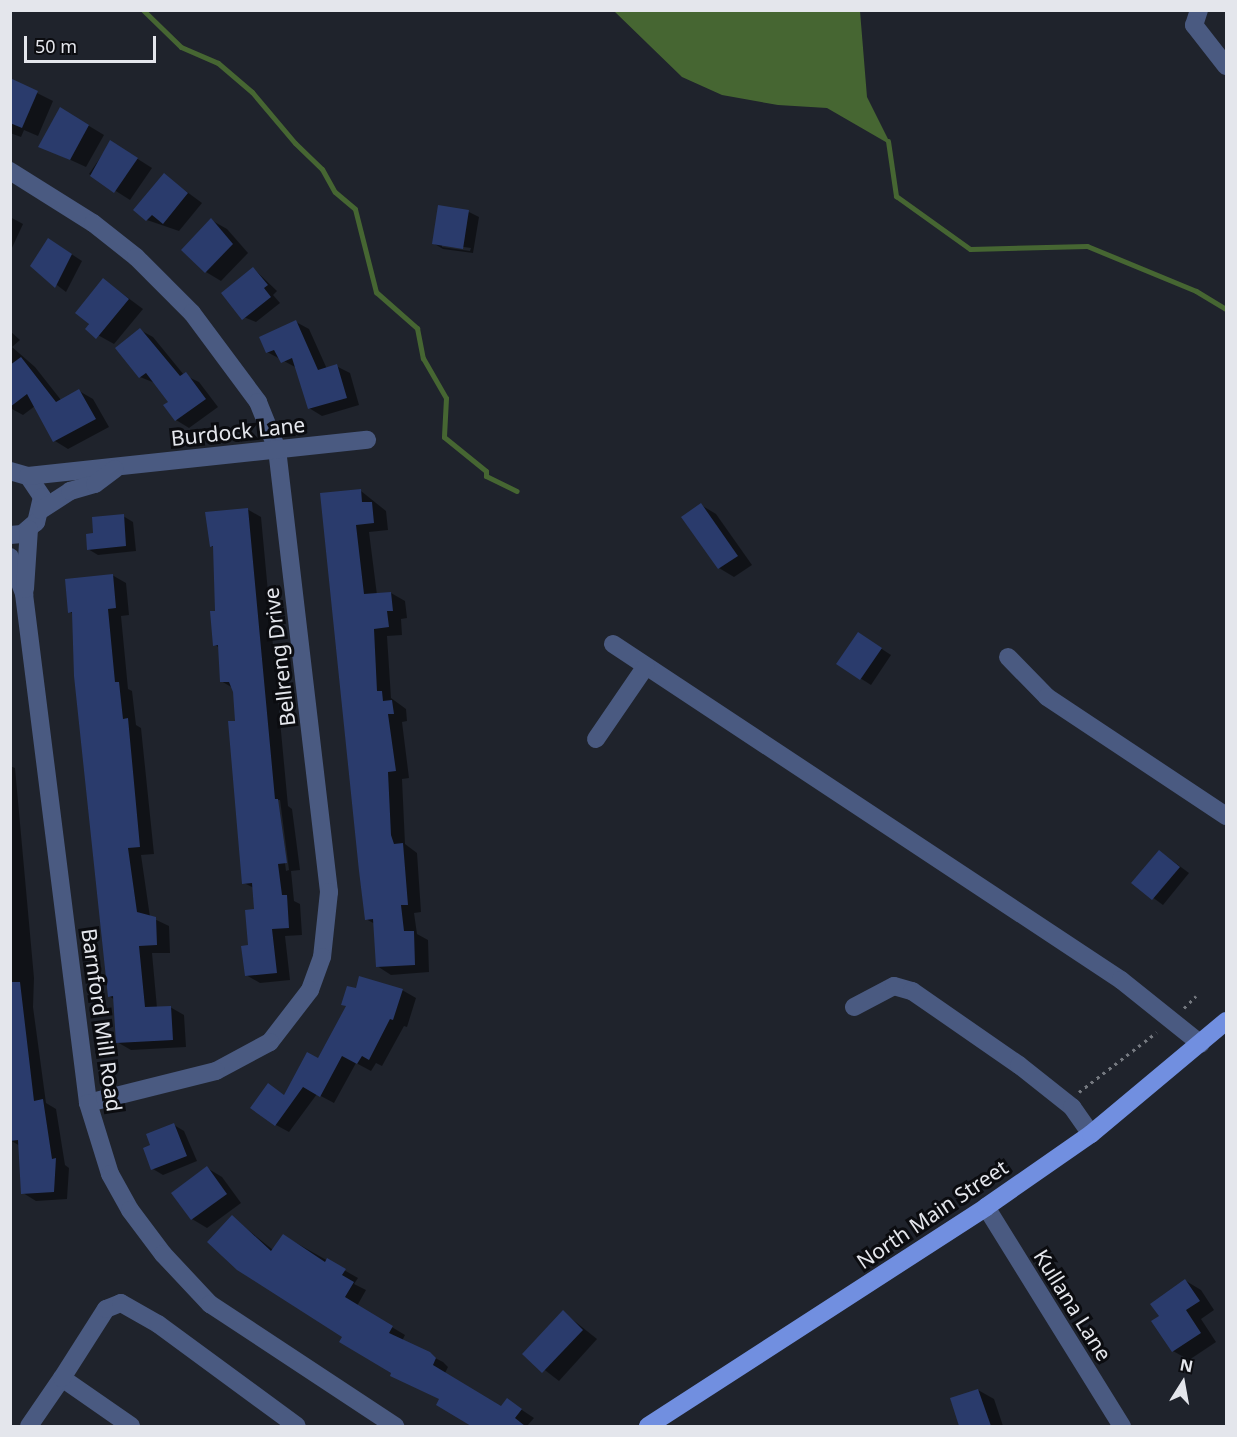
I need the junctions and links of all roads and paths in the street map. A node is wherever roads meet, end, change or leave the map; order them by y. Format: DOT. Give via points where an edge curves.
graph roads {
  1 [pos="1190,13"];
  2 [pos="1227,66"];
  3 [pos="10,171"];
  4 [pos="367,440"];
  5 [pos="277,449"];
  6 [pos="115,469"];
  7 [pos="10,471"];
  8 [pos="28,476"];
  9 [pos="41,510"];
  10 [pos="30,529"];
  11 [pos="10,535"];
  12 [pos="10,556"];
  13 [pos="24,594"];
  14 [pos="613,644"];
  15 [pos="1008,657"];
  16 [pos="646,666"];
  17 [pos="596,739"];
  18 [pos="1227,816"];
  19 [pos="1196,996"];
  20 [pos="854,1007"];
  21 [pos="1183,1008"];
  22 [pos="1227,1021"];
  23 [pos="1159,1032"];
  24 [pos="1201,1044"];
  25 [pos="1075,1095"];
  26 [pos="88,1103"];
  27 [pos="1091,1134"];
  28 [pos="986,1207"];
  29 [pos="62,1378"];
  30 [pos="28,1426"];
  31 [pos="131,1426"];
  32 [pos="297,1426"];
  33 [pos="395,1426"];
  34 [pos="648,1426"];
  35 [pos="1122,1426"];
  1 -- 2 [label="street" via="1197,33"];
  3 -- 5 [label="street, Bellreng Drive" via="136,257 192,313 258,402"];
  4 -- 5 [label="street, Burdock Lane"];
  5 -- 6 [label="street, Burdock Lane"];
  5 -- 26 [label="street, Bellreng Drive" via="329,891 322,957 310,990 290,1021 270,1042 243,1059 216,1071"];
  6 -- 8 [label="street, Burdock Lane"];
  6 -- 9 [label="street, Burdock Lane" via="95,484 70,491"];
  7 -- 8 [label="street"];
  8 -- 9 [label="street" via="42,497"];
  9 -- 10 [label="street, Barnford Mill Road"];
  10 -- 11 [label="street"];
  10 -- 13 [label="street, Barnford Mill Road"];
  12 -- 13 [label="street, Barnford Mill Road"];
  13 -- 26 [label="street, Barnford Mill Road"];
  14 -- 16 [label="street"];
  15 -- 18 [label="street" via="1047,698"];
  16 -- 17 [label="street"];
  16 -- 24 [label="street" via="1121,980"];
  19 -- 21 [label="path"];
  20 -- 27 [label="street" via="894,986 912,991 1072,1107"];
  22 -- 24 [label="main road, North Main Street"];
  23 -- 25 [label="path"];
  24 -- 27 [label="main road, North Main Street"];
  26 -- 33 [label="street, Barnford Mill Road" via="110,1174 130,1210 163,1254 210,1304"];
  27 -- 28 [label="main road, North Main Street"];
  28 -- 34 [label="main road, North Main Street"];
  28 -- 35 [label="street, Kullana Lane"];
  29 -- 30 [label="street"];
  29 -- 31 [label="street"];
  29 -- 32 [label="street" via="106,1309 121,1303 158,1324"];
}
